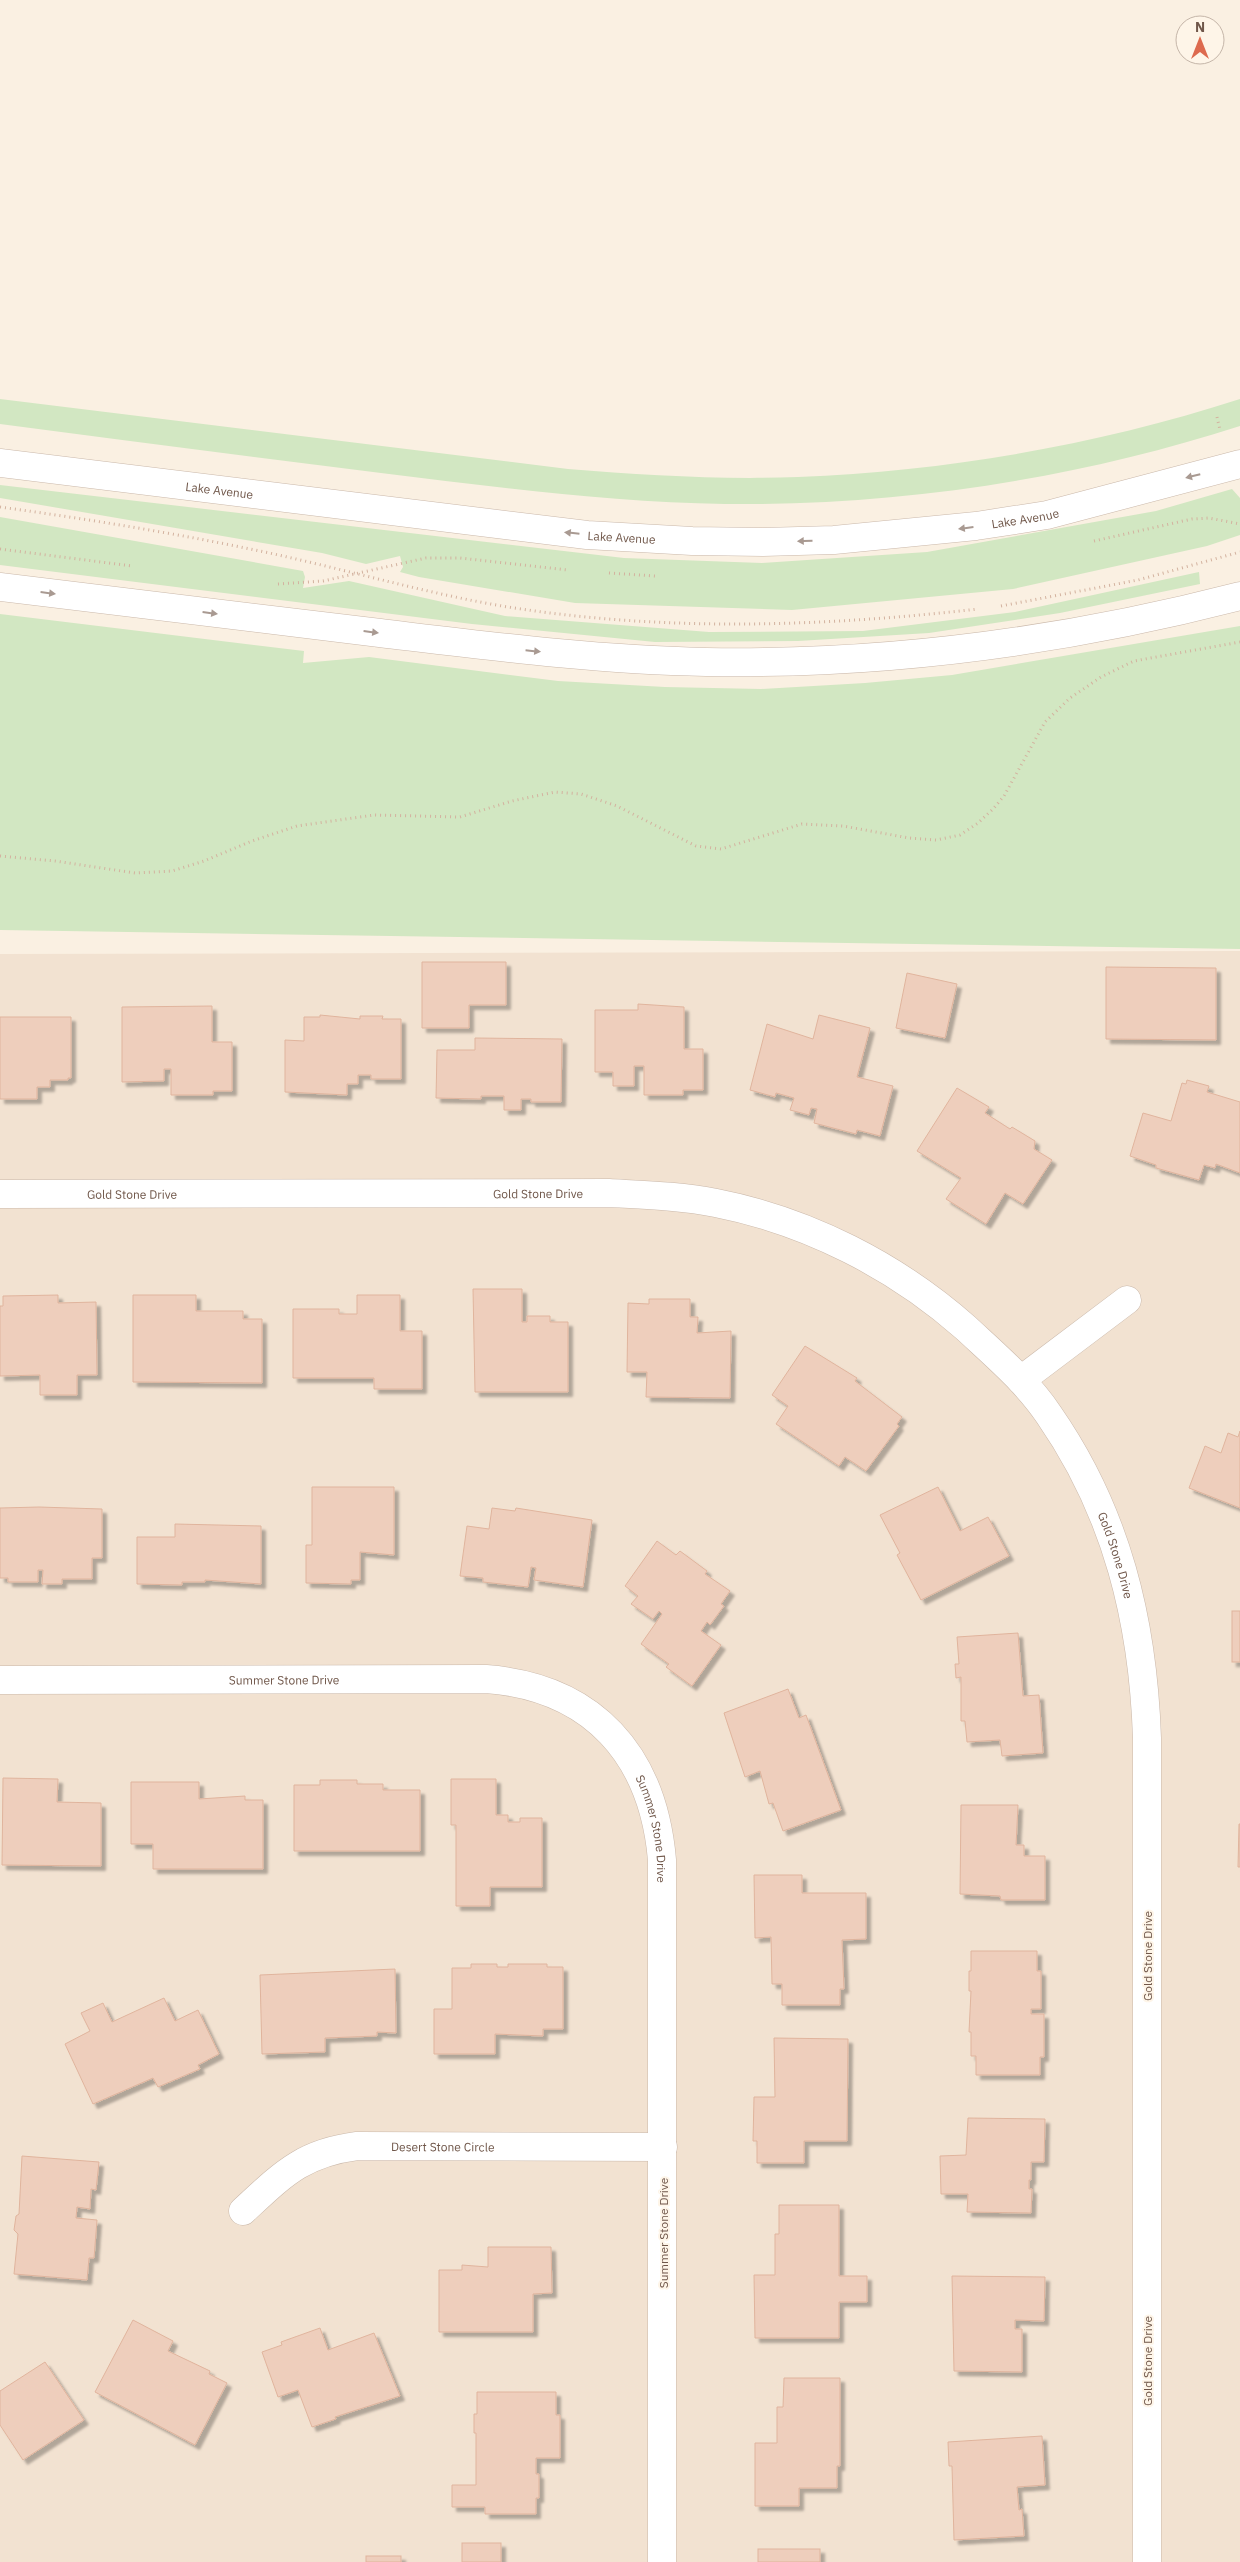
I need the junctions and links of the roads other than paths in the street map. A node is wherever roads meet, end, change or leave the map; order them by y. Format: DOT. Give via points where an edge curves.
graph roads {
  1 [pos="0,463"];
  2 [pos="1240,464"];
  3 [pos="0,588"];
  4 [pos="1240,596"];
  5 [pos="0,1194"];
  6 [pos="1126,1300"];
  7 [pos="1021,1380"];
  8 [pos="0,1680"];
  9 [pos="663,2147"];
  10 [pos="243,2211"];
  11 [pos="662,2562"];
  12 [pos="1147,2562"];
  2 -- 1 [label="street, Lake Avenue, one-way" via="1047,515 1011,521 905,535 763,542 587,535"];
  3 -- 4 [label="street, one-way" via="570,655 708,662 852,659 938,652 1138,619"];
  5 -- 7 [label="street, Gold Stone Drive" via="609,1193 715,1203 765,1215 866,1256 950,1314"];
  6 -- 7 [label="street"];
  7 -- 12 [label="street, Gold Stone Drive" via="1048,1413 1071,1450 1110,1532 1138,1631 1145,1684"];
  8 -- 9 [label="street, Summer Stone Drive" via="486,1679 536,1687 583,1709 625,1749 652,1801 660,1830"];
  9 -- 10 [label="street, Desert Stone Circle" via="357,2146 331,2149 307,2158 284,2173"];
  9 -- 11 [label="street, Summer Stone Drive"];
}
